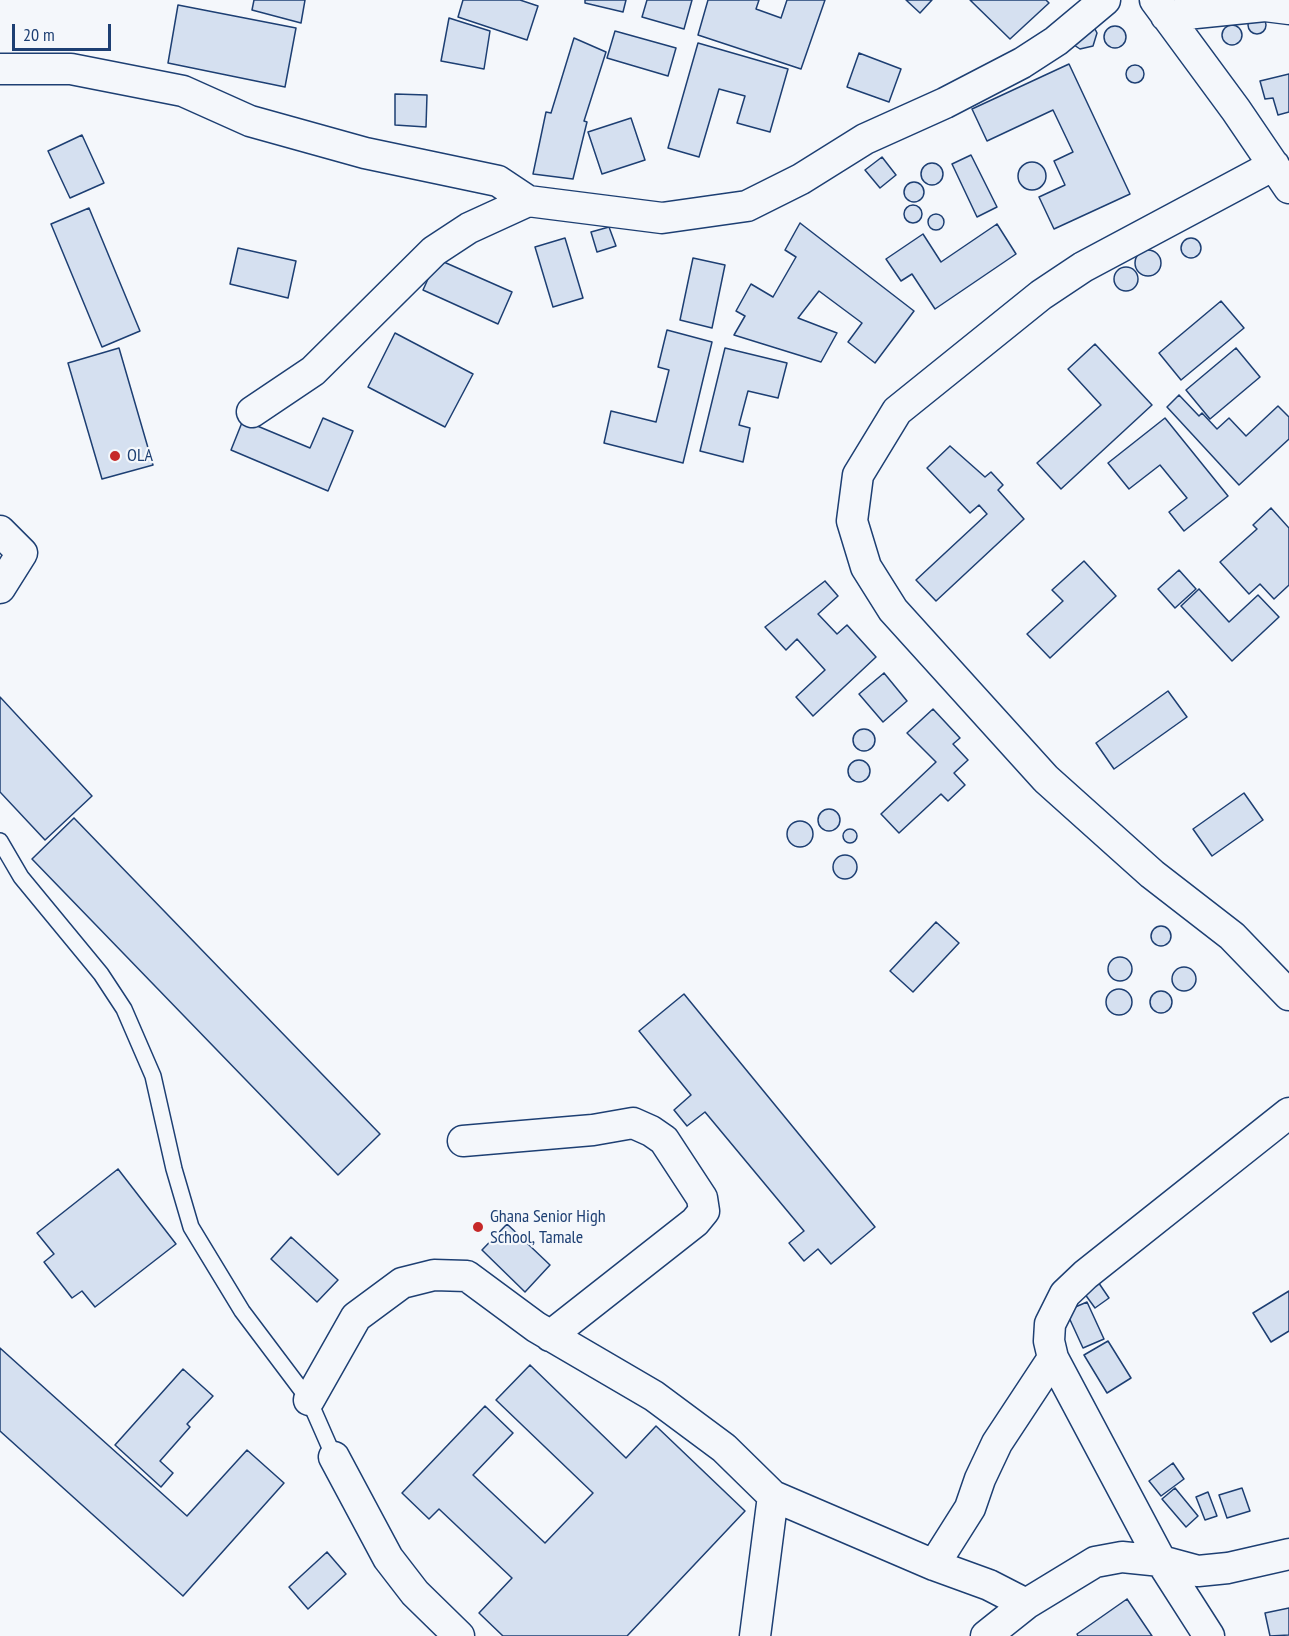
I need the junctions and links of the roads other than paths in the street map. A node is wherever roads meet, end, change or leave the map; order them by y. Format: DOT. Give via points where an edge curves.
graph roads {
  1 [pos="1105,0"];
  2 [pos="1161,8"];
  3 [pos="1289,9"];
  4 [pos="0,69"];
  5 [pos="1282,176"];
  6 [pos="528,201"];
  7 [pos="252,412"];
  8 [pos="0,531"];
  9 [pos="0,588"];
  10 [pos="0,841"];
  11 [pos="1289,995"];
  12 [pos="1289,1113"];
  13 [pos="463,1141"];
  14 [pos="550,1336"];
  15 [pos="1053,1359"];
  16 [pos="309,1400"];
  17 [pos="334,1457"];
  18 [pos="773,1496"];
  19 [pos="1289,1554"];
  20 [pos="1161,1561"];
  21 [pos="934,1565"];
  22 [pos="1026,1604"];
  23 [pos="459,1636"];
  24 [pos="755,1636"];
  25 [pos="986,1636"];
  26 [pos="1209,1636"];
  1 -- 6 [label="street" via="1056,41 1022,63 865,139 801,179 747,206 662,218"];
  2 -- 3 [label="street"];
  2 -- 5 [label="street"];
  4 -- 6 [label="street" via="71,69 183,92 262,124 365,153 498,181"];
  5 -- 11 [label="street" via="1083,267 1041,295 897,411 858,476 852,521 866,567 893,610 1046,780 1152,874 1232,936"];
  6 -- 7 [label="street" via="469,228 434,251 313,371"];
  8 -- 9 [label="street" via="22,553"];
  10 -- 16 [label="lane" via="21,877 101,974 124,1009 153,1076 191,1227 242,1311"];
  12 -- 15 [label="street" via="1065,1294 1050,1324"];
  13 -- 14 [label="street" via="633,1123 664,1140 702,1198 704,1211 695,1222"];
  14 -- 16 [label="street" via="467,1276 434,1275 402,1283 356,1317"];
  14 -- 18 [label="street" via="654,1396 724,1448"];
  15 -- 20 [label="street"];
  15 -- 21 [label="street" via="998,1443 970,1508"];
  16 -- 17 [label="lane"];
  17 -- 23 [label="street" via="388,1558 415,1593"];
  18 -- 21 [label="street"];
  18 -- 24 [label="street"];
  19 -- 20 [label="street" via="1198,1571"];
  20 -- 22 [label="street" via="1122,1557 1095,1562"];
  20 -- 26 [label="street"];
  21 -- 22 [label="street"];
  22 -- 25 [label="street"];
}
